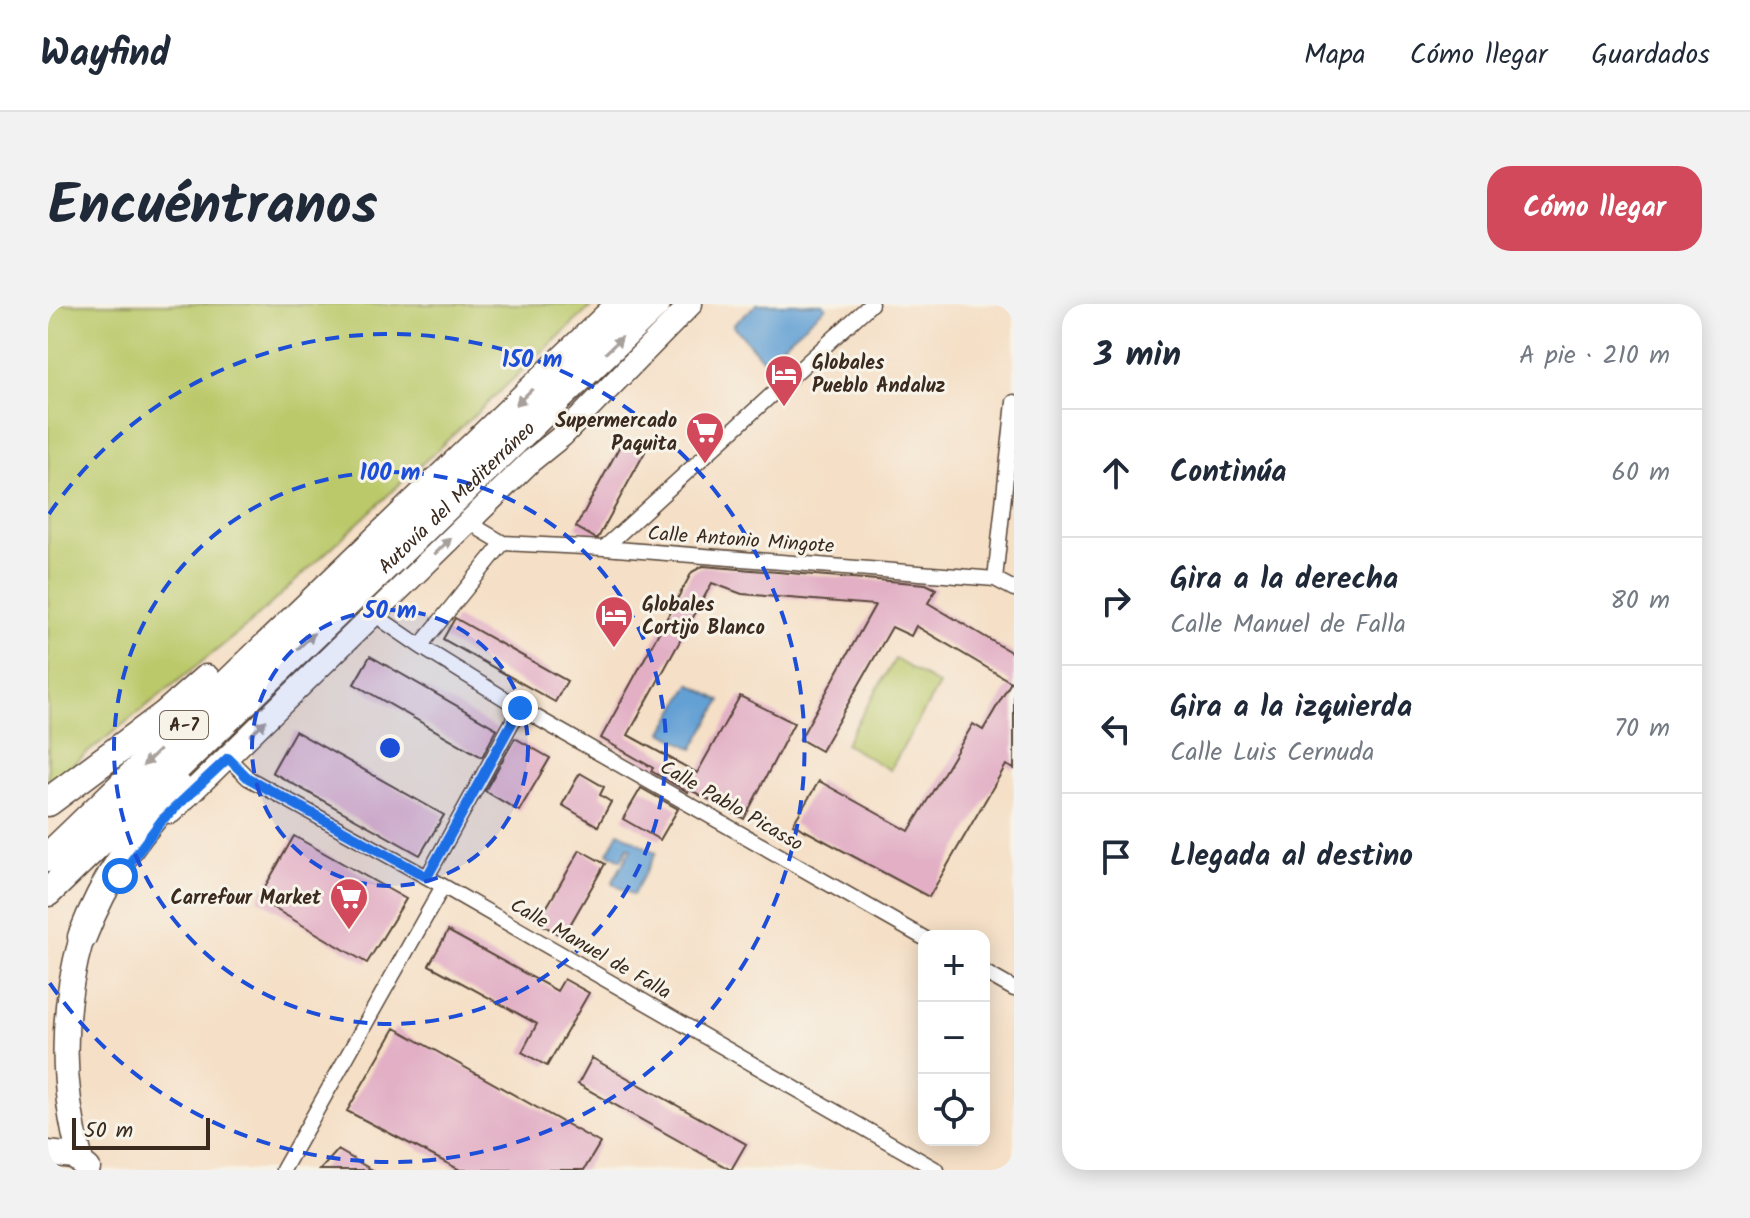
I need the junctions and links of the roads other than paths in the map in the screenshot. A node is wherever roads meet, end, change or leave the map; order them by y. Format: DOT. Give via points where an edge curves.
graph roads {
  1 [pos="621,304"];
  2 [pos="656,304"];
  3 [pos="691,304"];
  4 [pos="871,304"];
  5 [pos="1014,402"];
  6 [pos="470,520"];
  7 [pos="503,543"];
  8 [pos="604,548"];
  9 [pos="995,579"];
  10 [pos="1014,589"];
  11 [pos="307,606"];
  12 [pos="376,612"];
  13 [pos="420,646"];
  14 [pos="250,696"];
  15 [pos="520,708"];
  16 [pos="228,758"];
  17 [pos="48,802"];
  18 [pos="48,857"];
  19 [pos="427,877"];
  20 [pos="443,886"];
  21 [pos="48,892"];
  22 [pos="918,935"];
  23 [pos="82,937"];
  24 [pos="990,975"];
  25 [pos="1014,989"];
  26 [pos="51,1151"];
  27 [pos="85,1165"];
  28 [pos="283,1170"];
  29 [pos="937,1170"];
  1 -- 11 [label="highway, Autovía del Mediterráneo / A-7, one-way"];
  14 -- 2 [label="highway, Autovía del Mediterráneo / A-7, one-way"];
  3 -- 6 [label="street" via="562,436"];
  4 -- 8 [label="street"];
  5 -- 9 [label="street"];
  6 -- 7 [label="street"];
  12 -- 6 [label="street, one-way"];
  7 -- 8 [label="street, Calle Antonio Mingote"];
  7 -- 13 [label="street"];
  8 -- 9 [label="street, Calle Antonio Mingote"];
  9 -- 10 [label="street, Calle Antonio Mingote"];
  11 -- 17 [label="highway" via="259,633 165,715"];
  11 -- 18 [label="highway, Autovía del Mediterráneo / A-7, one-way"];
  12 -- 13 [label="street, Calle Pablo Picasso"];
  16 -- 12 [label="street, one-way"];
  13 -- 15 [label="street, Calle Pablo Picasso"];
  14 -- 21 [label="highway, Autovía del Mediterráneo / A-7"];
  14 -- 23 [label="highway" via="220,744 126,851 107,879"];
  15 -- 19 [label="street"];
  15 -- 22 [label="street, Calle Pablo Picasso"];
  16 -- 19 [label="street, Calle Manuel de Falla" via="248,778"];
  16 -- 23 [label="street" via="148,837"];
  19 -- 20 [label="street, Calle Manuel de Falla"];
  20 -- 28 [label="street"];
  20 -- 29 [label="street, Calle Manuel de Falla"];
  23 -- 27 [label="main road" via="64,1038 70,1119"];
  24 -- 25 [label="street"];
  26 -- 27 [label="main road"];
}
